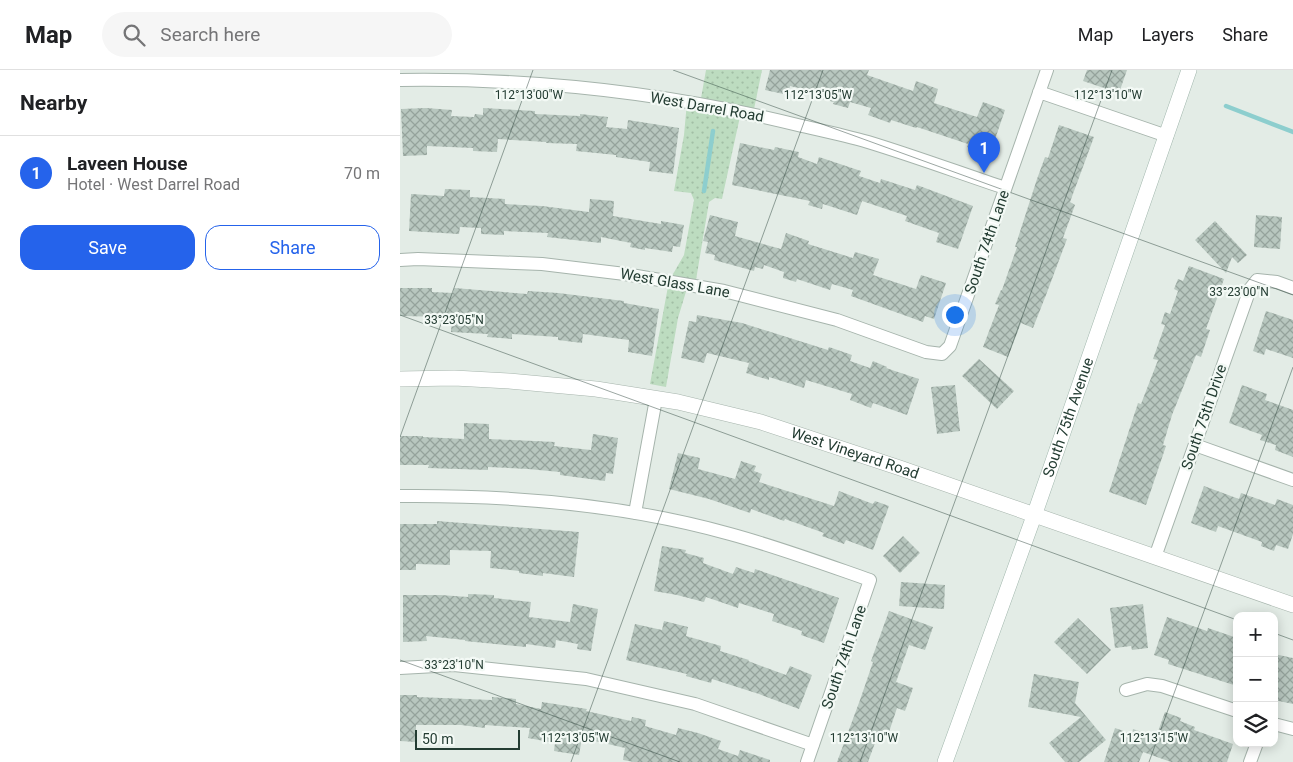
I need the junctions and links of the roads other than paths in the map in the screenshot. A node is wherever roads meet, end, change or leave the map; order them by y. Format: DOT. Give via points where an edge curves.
graph roads {
  1 [pos="1048,70"];
  2 [pos="1189,70"];
  3 [pos="400,80"];
  4 [pos="1039,92"];
  5 [pos="1167,136"];
  6 [pos="1005,188"];
  7 [pos="400,260"];
  8 [pos="1293,288"];
  9 [pos="942,354"];
  10 [pos="400,379"];
  11 [pos="656,399"];
  12 [pos="1195,445"];
  13 [pos="1293,480"];
  14 [pos="400,496"];
  15 [pos="635,513"];
  16 [pos="1034,516"];
  17 [pos="1155,557"];
  18 [pos="1293,605"];
  19 [pos="400,668"];
  20 [pos="1126,690"];
  21 [pos="1233,710"];
  22 [pos="1278,725"];
  23 [pos="1293,729"];
  24 [pos="813,745"];
  25 [pos="1256,747"];
  26 [pos="807,762"];
  27 [pos="945,762"];
  28 [pos="1250,762"];
  1 -- 4 [label="street, South 74th Lane"];
  2 -- 5 [label="street, South 75th Avenue"];
  3 -- 6 [label="street, West Darrel Road" via="473,80 569,86 734,110 867,142"];
  4 -- 5 [label="street"];
  4 -- 6 [label="street, South 74th Lane"];
  5 -- 16 [label="street, South 75th Avenue"];
  6 -- 9 [label="street, South 74th Lane" via="950,346"];
  7 -- 9 [label="street, West Glass Lane" via="542,264 724,291 837,320 926,352"];
  8 -- 12 [label="street, South 75th Drive" via="1257,280 1250,289"];
  10 -- 11 [label="street, West Vineyard Road" via="509,381 596,389"];
  11 -- 15 [label="street"];
  11 -- 16 [label="street, West Vineyard Road" via="726,413 794,432"];
  12 -- 13 [label="street"];
  12 -- 17 [label="street, South 75th Drive"];
  14 -- 15 [label="street" via="525,499"];
  15 -- 24 [label="street, South 74th Lane" via="767,544 870,580"];
  16 -- 17 [label="street, West Vineyard Road"];
  16 -- 27 [label="street, South 75th Avenue"];
  17 -- 18 [label="street, West Vineyard Road"];
  19 -- 24 [label="street" via="454,665 586,679 695,704"];
  20 -- 21 [label="street" via="1147,684 1162,686"];
  22 -- 23 [label="street"];
  24 -- 26 [label="street, South 74th Lane"];
  25 -- 28 [label="street"];
}
